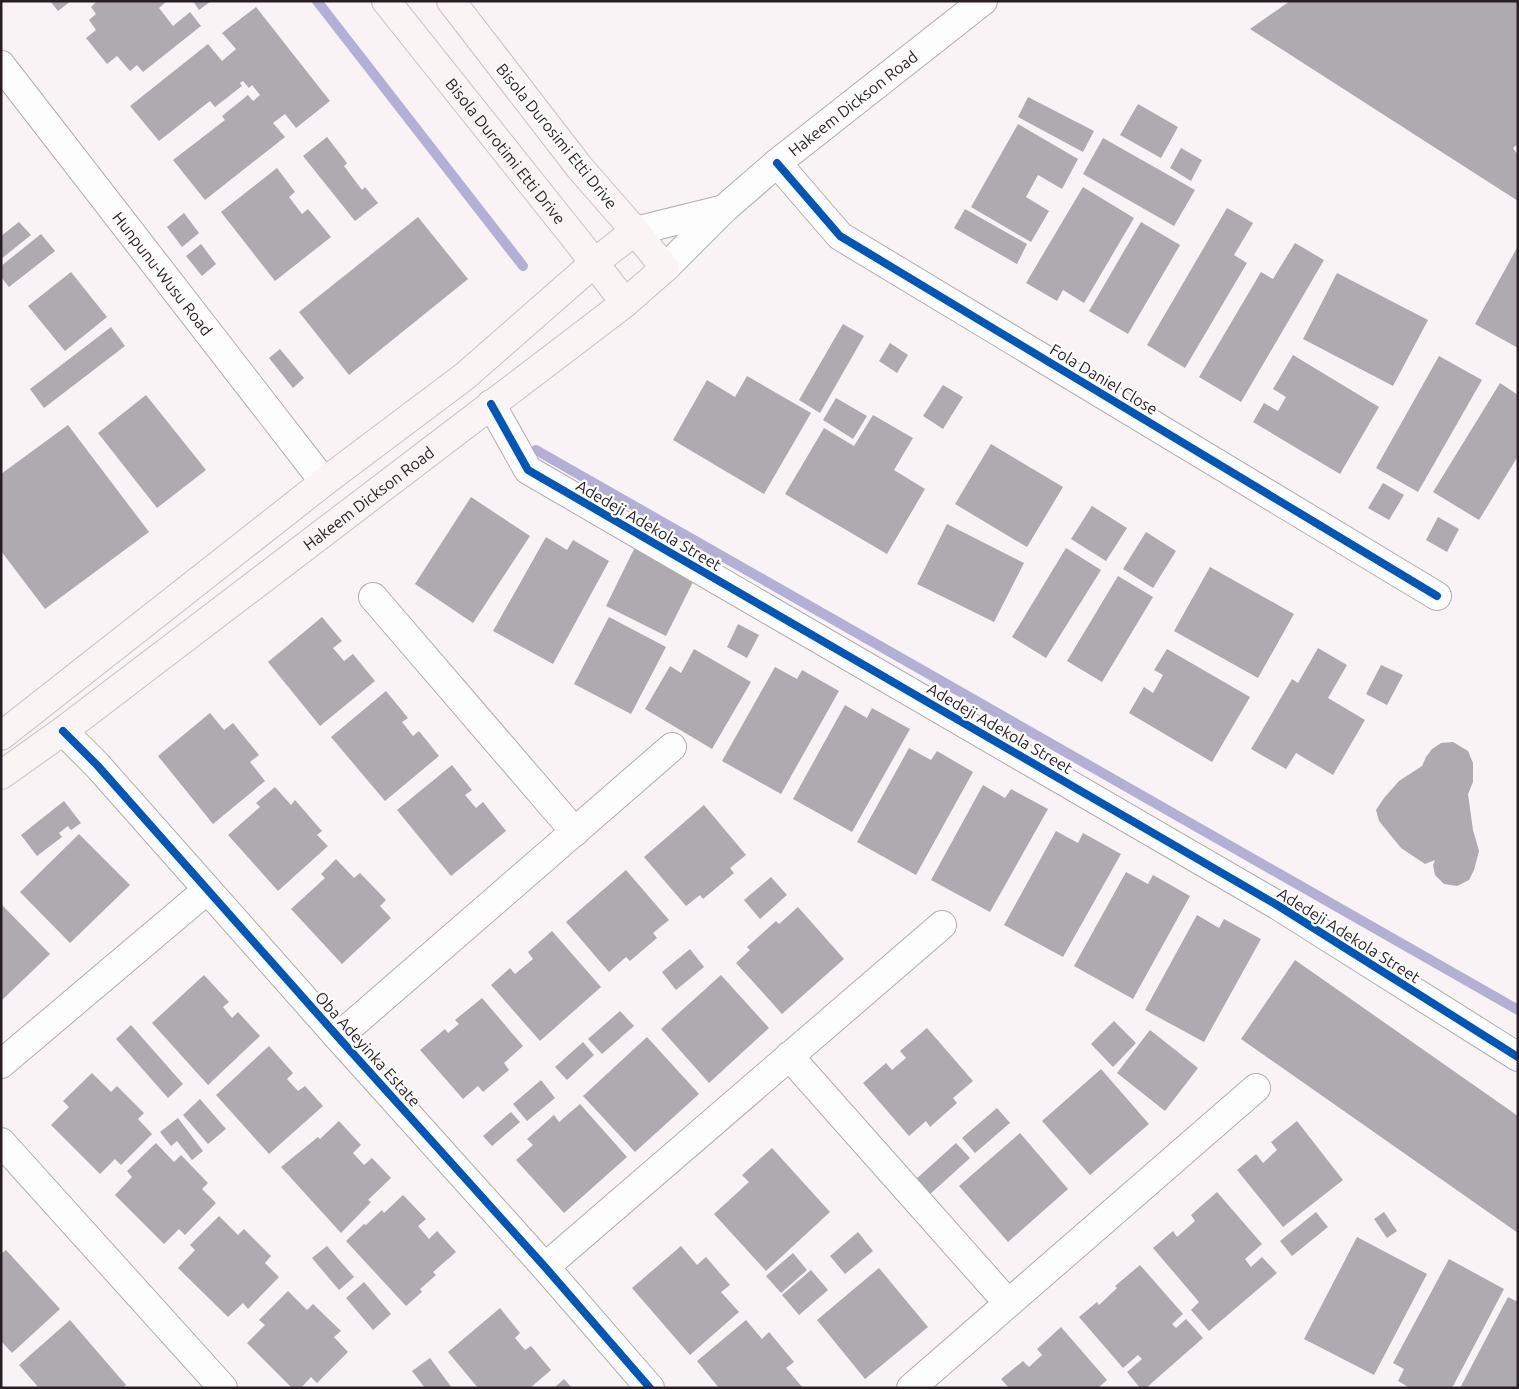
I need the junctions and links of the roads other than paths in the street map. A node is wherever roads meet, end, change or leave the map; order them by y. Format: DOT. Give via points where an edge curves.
graph roads {
  1 [pos="386,1"];
  2 [pos="451,1"];
  3 [pos="983,1"];
  4 [pos="1,65"];
  5 [pos="777,163"];
  6 [pos="724,209"];
  7 [pos="635,231"];
  8 [pos="594,263"];
  9 [pos="665,268"];
  10 [pos="625,303"];
  11 [pos="491,404"];
  12 [pos="324,482"];
  13 [pos="1437,596"];
  14 [pos="373,597"];
  15 [pos="63,731"];
  16 [pos="1,736"];
  17 [pos="672,747"];
  18 [pos="1,775"];
  19 [pos="575,832"];
  20 [pos="207,890"];
  21 [pos="942,925"];
  22 [pos="338,1037"];
  23 [pos="789,1056"];
  24 [pos="1518,1057"];
  25 [pos="1,1064"];
  26 [pos="1256,1088"];
  27 [pos="1,1142"];
  28 [pos="545,1267"];
  29 [pos="1008,1303"];
  30 [pos="223,1388"];
  31 [pos="650,1388"];
  32 [pos="911,1388"];
  1 -- 8 [label="main road, Bisola Durotimi Etti Drive"];
  2 -- 7 [label="main road, Bisola Durosimi Etti Drive" via="580,168"];
  3 -- 5 [label="street, Hakeem Dickson Road"];
  4 -- 12 [label="street, Hunpunu-Wusu Road"];
  5 -- 6 [label="street, Hakeem Dickson Road"];
  5 -- 13 [label="street, Fola Daniel Close" via="840,236"];
  6 -- 7 [label="street, Hakeem Dickson Road"];
  6 -- 9 [label="street, Hakeem Dickson Road"];
  7 -- 8 [label="main road, Hakeem Dickson Road"];
  7 -- 9 [label="main road, Bisola Durosimi Etti Drive"];
  8 -- 10 [label="main road, Bisola Durotimi Etti Drive"];
  8 -- 12 [label="main road, Hakeem Dickson Road" via="465,376"];
  9 -- 10 [label="main road, Hakeem Dickson Road"];
  10 -- 11 [label="main road, Hakeem Dickson Road"];
  11 -- 15 [label="main road, Hakeem Dickson Road"];
  11 -- 24 [label="street, Adedeji Adekola Street" via="528,470 1277,905"];
  12 -- 16 [label="main road, Hakeem Dickson Road"];
  14 -- 19 [label="street"];
  15 -- 18 [label="main road, Hakeem Dickson Road"];
  15 -- 20 [label="street, Oba Adeyinka Estate" via="97,764"];
  17 -- 19 [label="street"];
  19 -- 22 [label="street"];
  20 -- 22 [label="street, Oba Adeyinka Estate"];
  20 -- 25 [label="street"];
  21 -- 23 [label="street"];
  22 -- 28 [label="street, Oba Adeyinka Estate"];
  23 -- 28 [label="street"];
  23 -- 29 [label="street"];
  26 -- 29 [label="street"];
  27 -- 30 [label="street"];
  28 -- 31 [label="street, Oba Adeyinka Estate"];
  29 -- 32 [label="street"];
}
